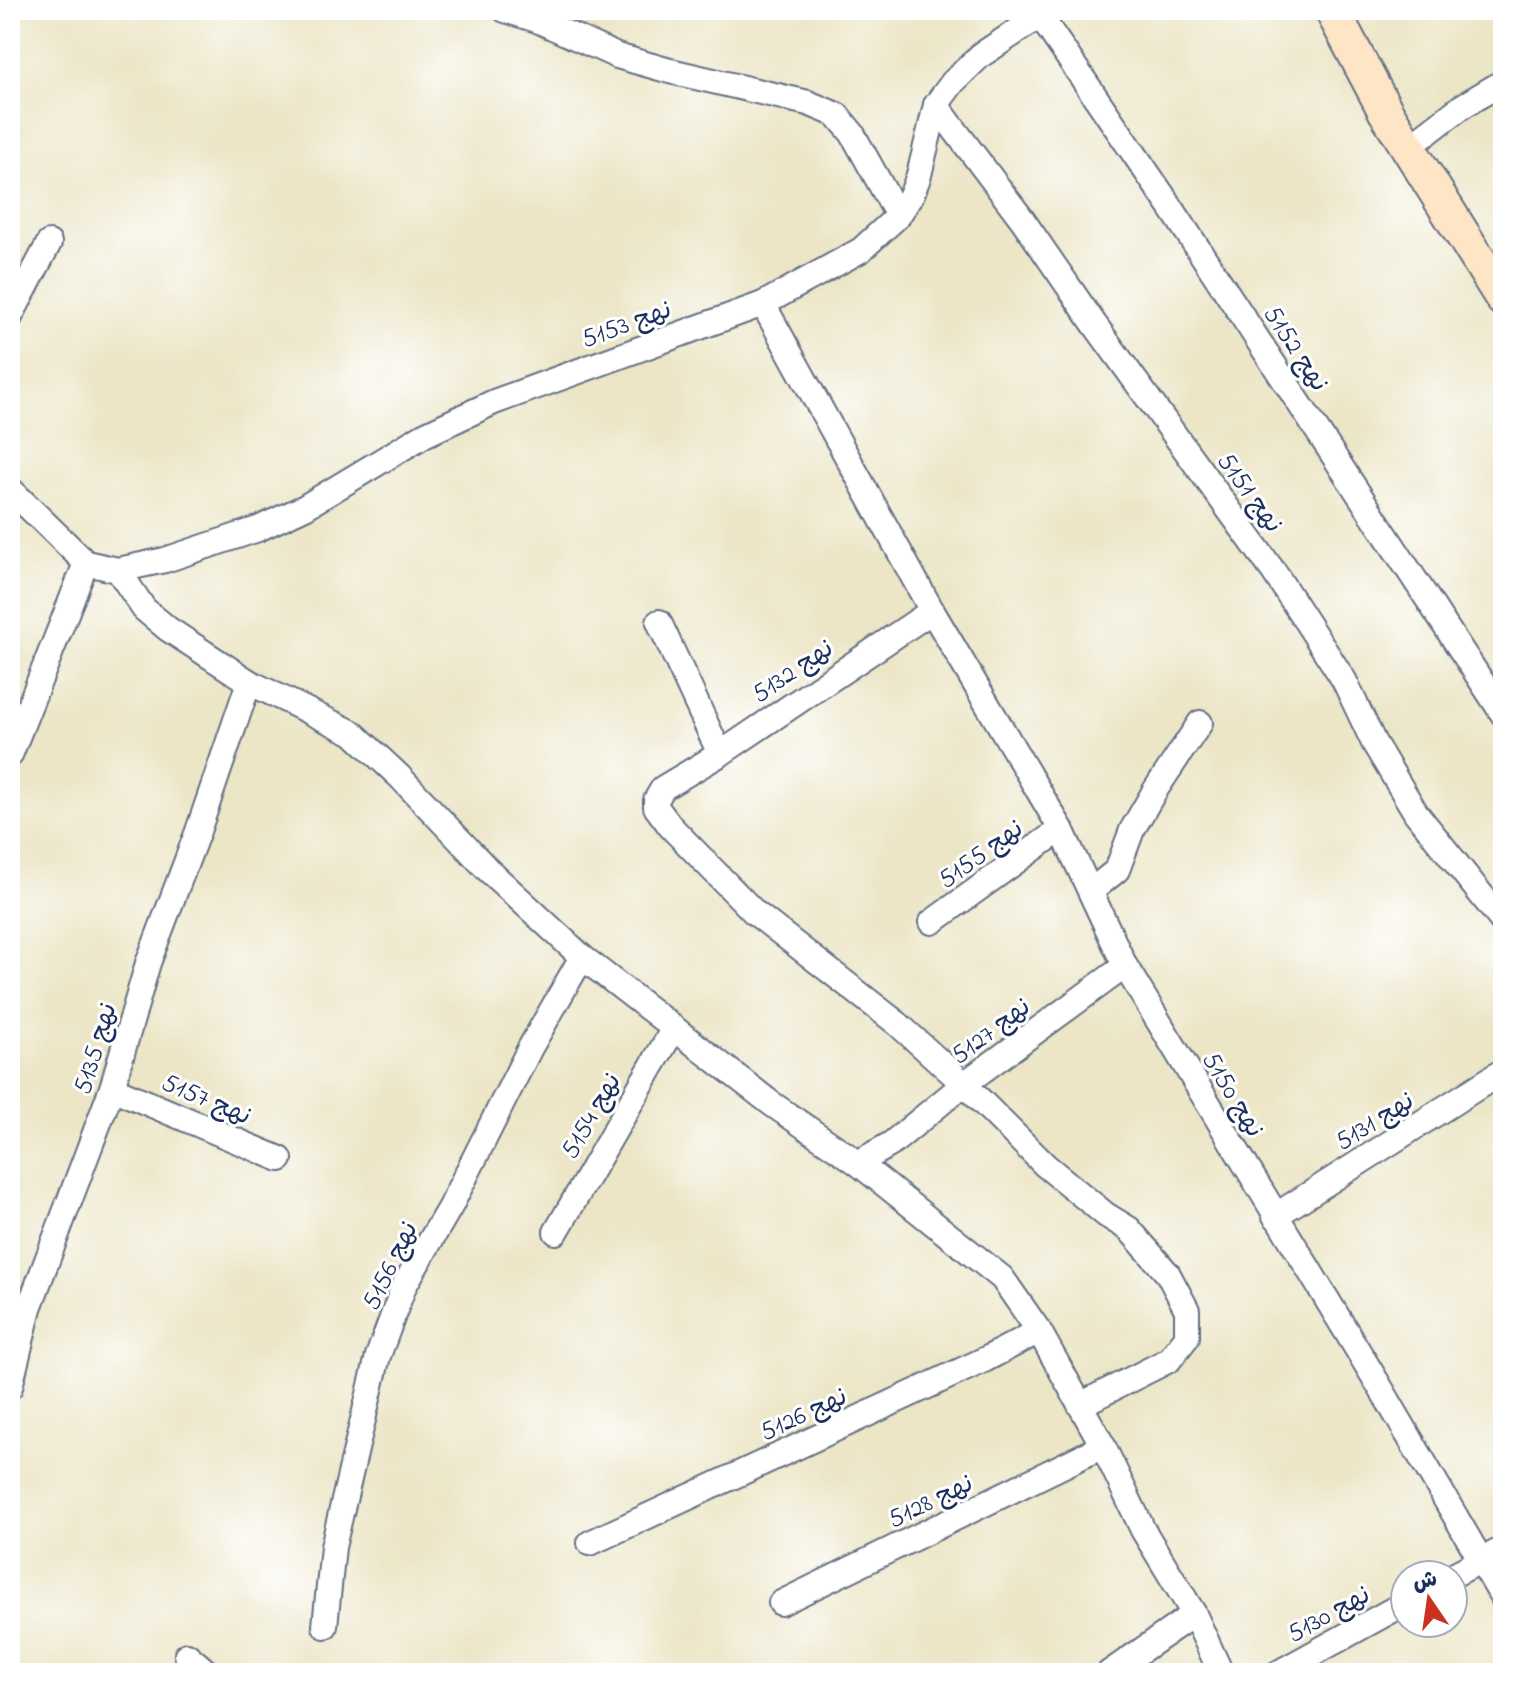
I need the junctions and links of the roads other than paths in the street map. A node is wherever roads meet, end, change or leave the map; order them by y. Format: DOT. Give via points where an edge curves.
graph roads {
  1 [pos="505,10"];
  2 [pos="1332,10"];
  3 [pos="1045,13"];
  4 [pos="1503,82"];
  5 [pos="936,105"];
  6 [pos="1409,147"];
  7 [pos="898,216"];
  8 [pos="49,243"];
  9 [pos="1503,299"];
  10 [pos="763,304"];
  11 [pos="10,317"];
  12 [pos="10,489"];
  13 [pos="86,563"];
  14 [pos="118,570"];
  15 [pos="932,611"];
  16 [pos="659,622"];
  17 [pos="249,682"];
  18 [pos="1503,714"];
  19 [pos="1200,723"];
  20 [pos="720,754"];
  21 [pos="10,755"];
  22 [pos="1061,829"];
  23 [pos="1091,891"];
  24 [pos="932,922"];
  25 [pos="1503,922"];
  26 [pos="582,957"];
  27 [pos="1125,966"];
  28 [pos="674,1028"];
  29 [pos="1503,1071"];
  30 [pos="964,1084"];
  31 [pos="112,1088"];
  32 [pos="280,1159"];
  33 [pos="858,1163"];
  34 [pos="1275,1216"];
  35 [pos="556,1232"];
  36 [pos="20,1303"];
  37 [pos="1039,1331"];
  38 [pos="10,1387"];
  39 [pos="1080,1405"];
  40 [pos="1103,1446"];
  41 [pos="590,1543"];
  42 [pos="1492,1554"];
  43 [pos="1469,1566"];
  44 [pos="1503,1598"];
  45 [pos="781,1603"];
  46 [pos="1389,1612"];
  47 [pos="1194,1614"];
  48 [pos="325,1626"];
  49 [pos="187,1655"];
  50 [pos="208,1673"];
  51 [pos="1109,1673"];
  52 [pos="1221,1673"];
  53 [pos="1278,1673"];
  1 -- 7 [label="street" via="629,59 828,110 844,121"];
  2 -- 6 [label="main road"];
  3 -- 5 [label="street, نهج 5153" via="981,55"];
  3 -- 18 [label="street, نهج 5152"];
  4 -- 6 [label="street"];
  5 -- 7 [label="street, نهج 5153" via="919,175"];
  5 -- 25 [label="street, نهج 5151" via="1274,572 1344,680 1416,813"];
  6 -- 9 [label="main road"];
  7 -- 10 [label="street, نهج 5153" via="861,250"];
  8 -- 11 [label="street"];
  10 -- 14 [label="street, نهج 5153" via="494,402 424,435 305,507 258,529"];
  10 -- 15 [label="street, نهج 5150"];
  12 -- 13 [label="street"];
  13 -- 14 [label="street"];
  13 -- 21 [label="street"];
  14 -- 17 [label="street" via="144,609"];
  15 -- 20 [label="street, نهج 5132"];
  15 -- 22 [label="street, نهج 5150"];
  16 -- 20 [label="street"];
  17 -- 26 [label="street" via="353,733"];
  17 -- 31 [label="street, نهج 5135" via="148,963"];
  19 -- 23 [label="street" via="1132,830 1117,870"];
  20 -- 30 [label="street, نهج 5132" via="663,788 656,807 754,912 898,1024"];
  22 -- 23 [label="street, نهج 5150"];
  22 -- 24 [label="street, نهج 5155"];
  23 -- 27 [label="street, نهج 5150"];
  26 -- 28 [label="street"];
  26 -- 48 [label="street, نهج 5156" via="404,1286 378,1356 333,1547"];
  27 -- 30 [label="street, نهج 5127"];
  27 -- 34 [label="street, نهج 5150"];
  28 -- 33 [label="street"];
  28 -- 35 [label="street, نهج 5154"];
  29 -- 34 [label="street, نهج 5131"];
  30 -- 33 [label="street, نهج 5127" via="891,1144"];
  30 -- 39 [label="street" via="1045,1165 1129,1229 1168,1274 1187,1310 1187,1337 1169,1360"];
  31 -- 32 [label="street, نهج 5157"];
  31 -- 36 [label="street, نهج 5135"];
  33 -- 37 [label="street" via="1002,1278"];
  34 -- 42 [label="street, نهج 5150"];
  36 -- 38 [label="street, نهج 5135"];
  37 -- 39 [label="street"];
  37 -- 41 [label="street, نهج 5126"];
  39 -- 40 [label="street"];
  40 -- 45 [label="street, نهج 5128"];
  40 -- 47 [label="street" via="1143,1530"];
  42 -- 43 [label="street"];
  42 -- 44 [label="street, نهج 5150"];
  46 -- 53 [label="street, نهج 5130"];
  47 -- 51 [label="street"];
  47 -- 52 [label="street"];
  49 -- 50 [label="street"];
}
